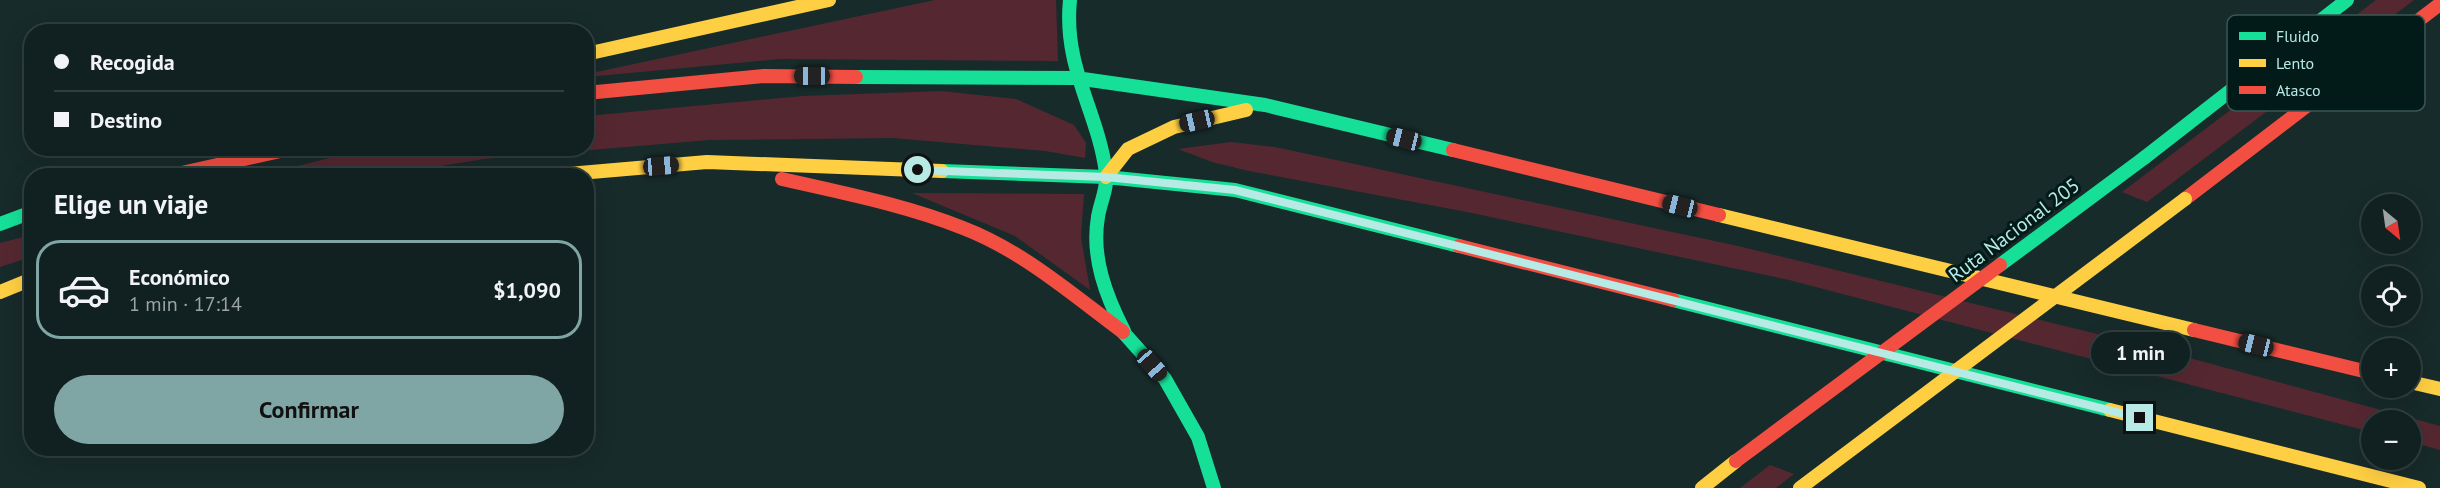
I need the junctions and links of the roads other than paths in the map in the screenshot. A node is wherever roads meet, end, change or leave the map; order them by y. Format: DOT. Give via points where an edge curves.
graph roads {
  1 [pos="829,0"];
  2 [pos="1070,0"];
  3 [pos="2347,0"];
  4 [pos="2440,4"];
  5 [pos="2328,15"];
  6 [pos="2425,16"];
  7 [pos="594,52"];
  8 [pos="1076,78"];
  9 [pos="594,92"];
  10 [pos="2227,93"];
  11 [pos="1265,105"];
  12 [pos="2301,111"];
  13 [pos="208,156"];
  14 [pos="258,156"];
  15 [pos="707,162"];
  16 [pos="168,168"];
  17 [pos="204,168"];
  18 [pos="594,172"];
  19 [pos="1106,177"];
  20 [pos="24,215"];
  21 [pos="0,224"];
  22 [pos="24,282"];
  23 [pos="0,292"];
  24 [pos="1127,335"];
  25 [pos="2361,370"];
  26 [pos="2421,385"];
  27 [pos="2440,389"];
  28 [pos="1214,488"];
  29 [pos="1702,488"];
  30 [pos="1800,488"];
  31 [pos="2419,488"];
  1 -- 7 [label="main road"];
  2 -- 8 [label="main road"];
  3 -- 5 [label="main road, Ruta Nacional 205, bridge"];
  4 -- 6 [label="main road, bridge"];
  8 -- 9 [label="main road" via="764,76"];
  8 -- 11 [label="main road"];
  8 -- 19 [label="main road" via="1095,130"];
  10 -- 29 [label="main road, Ruta Nacional 205, bridge"];
  11 -- 19 [label="main road" via="1174,126 1128,149"];
  11 -- 25 [label="main road"];
  12 -- 30 [label="main road, bridge"];
  13 -- 16 [label="main road"];
  14 -- 17 [label="main road"];
  15 -- 18 [label="main road"];
  15 -- 19 [label="main road"];
  15 -- 24 [label="main road" via="886,203 964,228 1026,260"];
  19 -- 24 [label="main road" via="1097,221 1100,267 1108,302"];
  19 -- 31 [label="main road" via="1235,190"];
  20 -- 21 [label="main road"];
  22 -- 23 [label="main road"];
  24 -- 28 [label="main road" via="1165,379 1198,437"];
  26 -- 27 [label="main road"];
}
